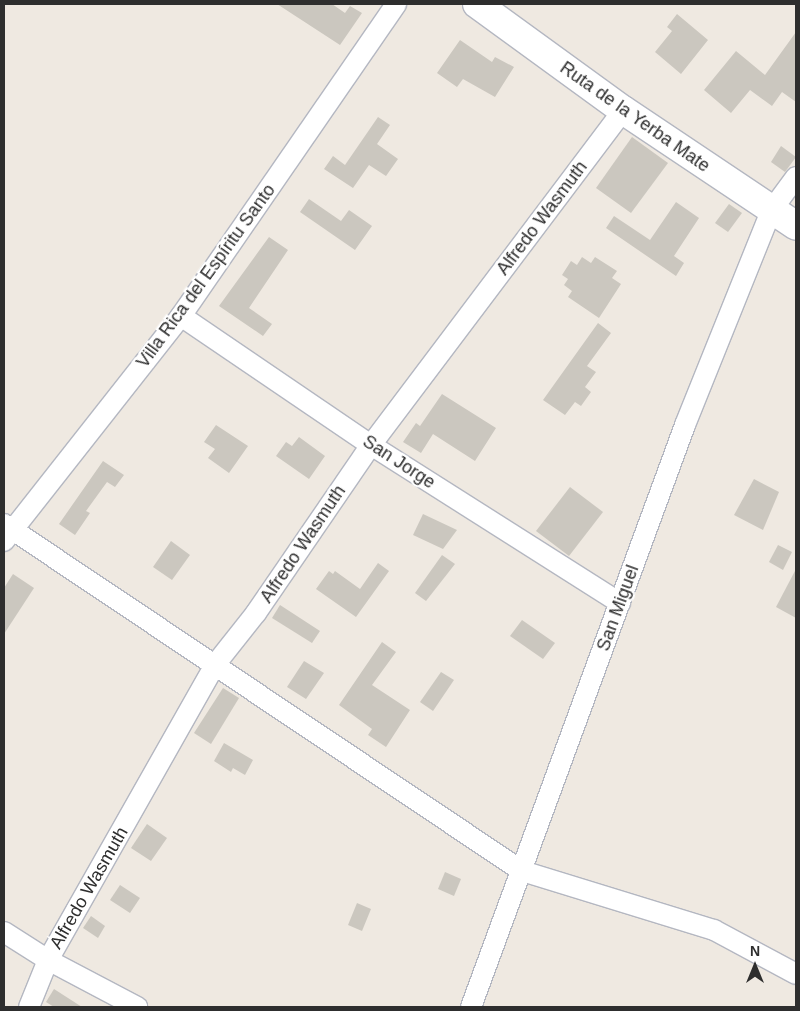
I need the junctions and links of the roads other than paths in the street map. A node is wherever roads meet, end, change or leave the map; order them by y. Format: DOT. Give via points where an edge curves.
graph roads {
  1 [pos="396,4"];
  2 [pos="477,4"];
  3 [pos="623,110"];
  4 [pos="796,177"];
  5 [pos="771,211"];
  6 [pos="796,226"];
  7 [pos="181,316"];
  8 [pos="371,445"];
  9 [pos="6,532"];
  10 [pos="620,603"];
  11 [pos="214,666"];
  12 [pos="522,871"];
  13 [pos="4,932"];
  14 [pos="48,960"];
  15 [pos="796,974"];
  16 [pos="28,1007"];
  17 [pos="137,1007"];
  18 [pos="471,1007"];
  1 -- 7 [label="street, Villa Rica del Espíritu Santo"];
  2 -- 3 [label="main road, Ruta de la Yerba Mate"];
  3 -- 5 [label="main road, Ruta de la Yerba Mate"];
  3 -- 8 [label="street, Alfredo Wasmuth"];
  4 -- 5 [label="street, San Miguel"];
  5 -- 6 [label="main road, Ruta de la Yerba Mate"];
  5 -- 10 [label="street, San Miguel" via="685,425"];
  7 -- 8 [label="street, San Jorge"];
  7 -- 9 [label="street, Villa Rica del Espíritu Santo"];
  8 -- 10 [label="street, San Jorge"];
  8 -- 11 [label="street, Alfredo Wasmuth" via="256,613"];
  9 -- 11 [label="street"];
  10 -- 12 [label="street, San Miguel"];
  11 -- 12 [label="street"];
  11 -- 14 [label="street, Alfredo Wasmuth"];
  12 -- 15 [label="street" via="714,930"];
  12 -- 18 [label="street, San Miguel"];
  13 -- 14 [label="street"];
  14 -- 16 [label="street, Alfredo Wasmuth"];
  14 -- 17 [label="street"];
}
